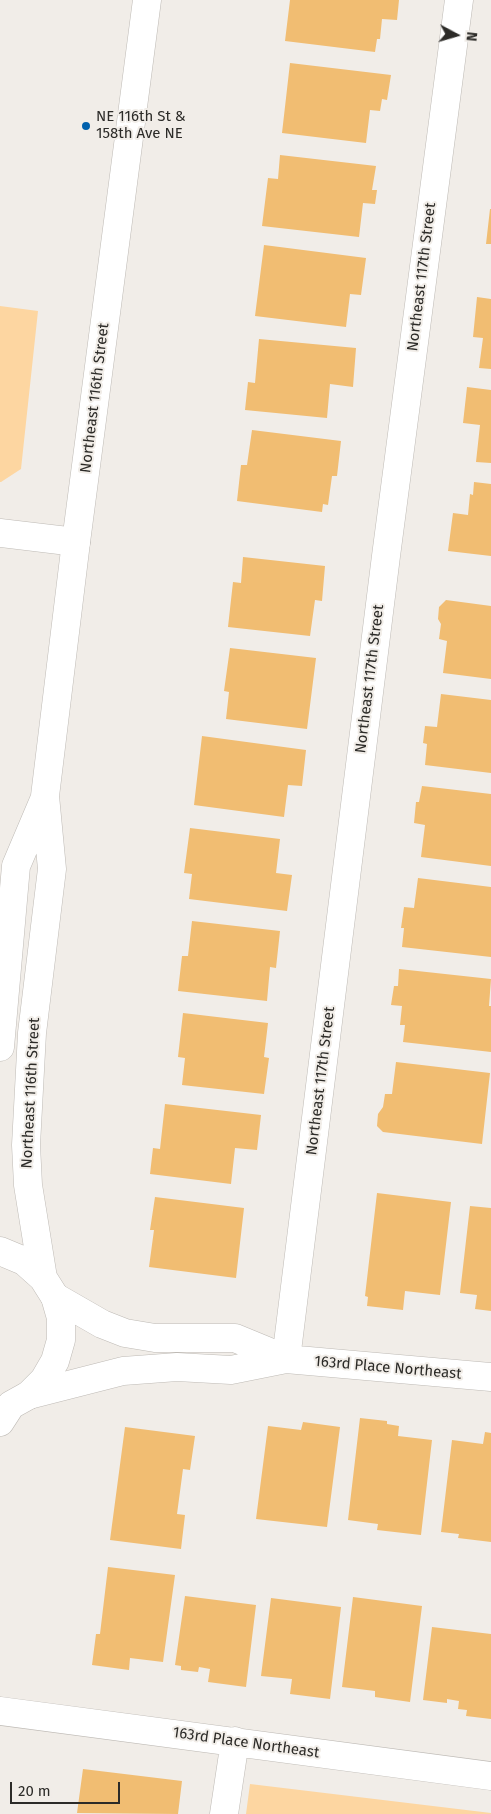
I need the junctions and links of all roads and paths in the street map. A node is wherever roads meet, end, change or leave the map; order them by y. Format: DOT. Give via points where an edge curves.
graph roads {
  1 [pos="147,0"];
  2 [pos="458,0"];
  3 [pos="0,533"];
  4 [pos="76,542"];
  5 [pos="45,796"];
  6 [pos="0,1047"];
  7 [pos="0,1251"];
  8 [pos="49,1288"];
  9 [pos="286,1359"];
  10 [pos="491,1378"];
  11 [pos="10,1407"];
  12 [pos="0,1710"];
  13 [pos="235,1741"];
  14 [pos="491,1776"];
  15 [pos="224,1814"];
  1 -- 4 [label="street, Northeast 116th Street"];
  2 -- 9 [label="street, Northeast 117th Street"];
  3 -- 4 [label="street"];
  4 -- 5 [label="street, Northeast 116th Street"];
  5 -- 6 [label="street, Northeast 116th Street" via="16,866"];
  5 -- 8 [label="street, Northeast 116th Street" via="52,869 32,1033 26,1145 28,1185"];
  7 -- 8 [label="street, 163rd Place Northeast" via="24,1261"];
  8 -- 9 [label="street, 163rd Place Northeast" via="102,1324 125,1333 155,1338 235,1338"];
  8 -- 11 [label="street, Northeast 116th Street" via="60,1318 61,1340 55,1361 44,1380"];
  9 -- 10 [label="street, 163rd Place Northeast"];
  9 -- 11 [label="street, 163rd Place Northeast" via="231,1370 177,1367 123,1371"];
  12 -- 13 [label="street, 163rd Place Northeast"];
  13 -- 14 [label="street, 163rd Place Northeast"];
  13 -- 15 [label="street"];
}
